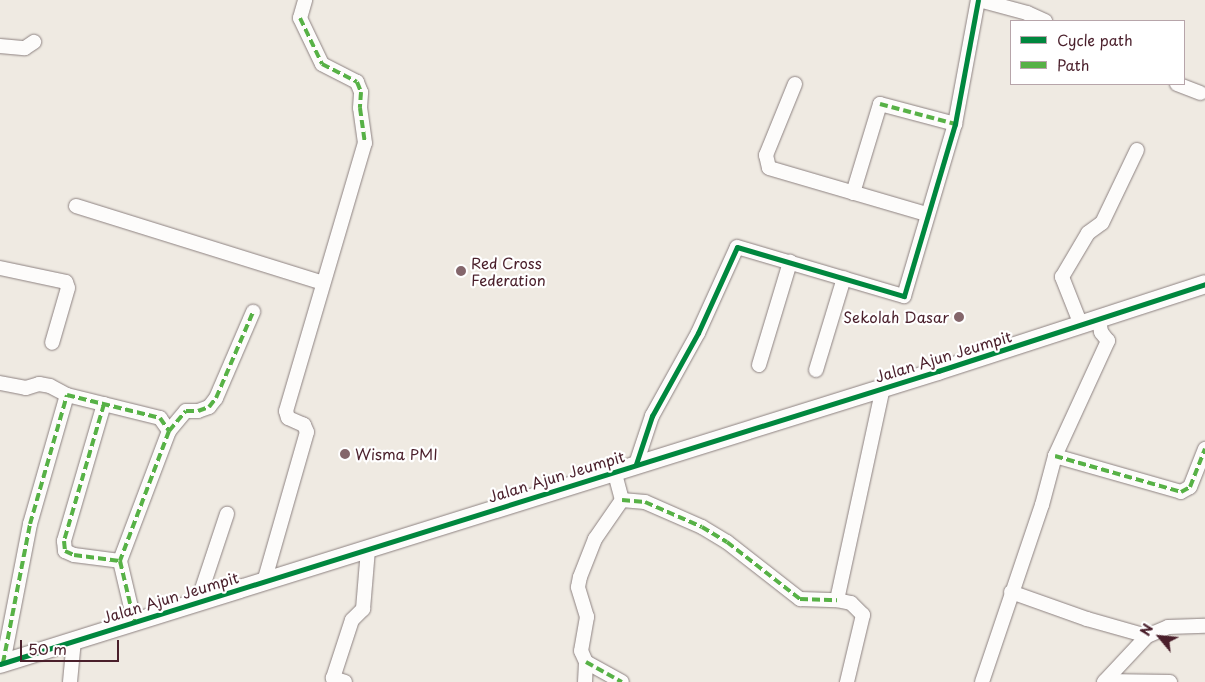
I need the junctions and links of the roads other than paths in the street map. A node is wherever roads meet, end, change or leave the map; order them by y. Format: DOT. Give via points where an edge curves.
graph roads {
  1 [pos="305,0"];
  2 [pos="979,0"];
  3 [pos="1043,20"];
  4 [pos="34,42"];
  5 [pos="0,46"];
  6 [pos="795,84"];
  7 [pos="1180,85"];
  8 [pos="1200,93"];
  9 [pos="955,124"];
  10 [pos="1137,150"];
  11 [pos="853,193"];
  12 [pos="76,206"];
  13 [pos="926,214"];
  14 [pos="790,262"];
  15 [pos="0,268"];
  16 [pos="844,278"];
  17 [pos="323,283"];
  18 [pos="1205,283"];
  19 [pos="253,312"];
  20 [pos="1098,320"];
  21 [pos="1081,325"];
  22 [pos="52,343"];
  23 [pos="758,365"];
  24 [pos="816,370"];
  25 [pos="0,383"];
  26 [pos="883,388"];
  27 [pos="68,395"];
  28 [pos="104,404"];
  29 [pos="169,431"];
  30 [pos="1205,450"];
  31 [pos="1055,456"];
  32 [pos="636,464"];
  33 [pos="614,471"];
  34 [pos="622,500"];
  35 [pos="227,514"];
  36 [pos="368,550"];
  37 [pos="120,561"];
  38 [pos="264,582"];
  39 [pos="1011,592"];
  40 [pos="838,600"];
  41 [pos="198,601"];
  42 [pos="134,620"];
  43 [pos="1205,626"];
  44 [pos="1147,636"];
  45 [pos="74,640"];
  46 [pos="586,662"];
  47 [pos="2,663"];
  48 [pos="70,682"];
  49 [pos="345,682"];
  50 [pos="585,682"];
  51 [pos="622,682"];
  52 [pos="847,682"];
  53 [pos="982,682"];
  54 [pos="1105,682"];
  55 [pos="1170,682"];
  1 -- 17 [label="street" via="300,18 322,64 356,82 361,92 365,143"];
  2 -- 3 [label="street"];
  2 -- 9 [label="street"];
  4 -- 5 [label="street" via="25,48"];
  6 -- 11 [label="street" via="766,163 776,172"];
  7 -- 8 [label="street"];
  9 -- 11 [label="street" via="880,104"];
  9 -- 13 [label="street"];
  10 -- 21 [label="street" via="1102,223 1088,233 1062,278"];
  11 -- 13 [label="street"];
  12 -- 17 [label="street"];
  13 -- 16 [label="street" via="904,296"];
  14 -- 16 [label="street"];
  14 -- 23 [label="street"];
  14 -- 32 [label="street" via="737,247 698,333 652,416"];
  15 -- 22 [label="street" via="66,282 68,288"];
  16 -- 24 [label="street"];
  17 -- 38 [label="street" via="286,411 288,418 304,425 307,432"];
  18 -- 20 [label="street, Jalan Ajun Jeumpit"];
  19 -- 29 [label="street" via="216,398 209,407 186,411 172,423"];
  20 -- 21 [label="street, Jalan Ajun Jeumpit"];
  20 -- 31 [label="street" via="1108,341"];
  21 -- 26 [label="street, Jalan Ajun Jeumpit"];
  25 -- 27 [label="street" via="26,388 39,384"];
  26 -- 32 [label="street, Jalan Ajun Jeumpit"];
  26 -- 40 [label="street"];
  27 -- 28 [label="street"];
  27 -- 47 [label="street" via="30,524"];
  28 -- 29 [label="street" via="160,418"];
  28 -- 37 [label="street" via="64,541 64,551"];
  29 -- 37 [label="street"];
  30 -- 31 [label="street" via="1190,487 1181,492"];
  31 -- 39 [label="street" via="1042,505"];
  32 -- 33 [label="street, Jalan Ajun Jeumpit"];
  33 -- 34 [label="street"];
  33 -- 36 [label="street, Jalan Ajun Jeumpit"];
  34 -- 40 [label="street" via="645,502 702,527 727,542 800,599"];
  34 -- 46 [label="street" via="595,539 580,577 578,587 587,617 581,651"];
  35 -- 41 [label="street"];
  36 -- 38 [label="street, Jalan Ajun Jeumpit"];
  36 -- 49 [label="street" via="363,609 352,620 333,678"];
  37 -- 42 [label="street"];
  38 -- 41 [label="street, Jalan Ajun Jeumpit"];
  39 -- 44 [label="street" via="1087,620"];
  39 -- 53 [label="street"];
  40 -- 52 [label="street" via="851,604 863,615"];
  41 -- 42 [label="street, Jalan Ajun Jeumpit"];
  42 -- 45 [label="street, Jalan Ajun Jeumpit"];
  43 -- 44 [label="street" via="1168,627"];
  44 -- 54 [label="street"];
  45 -- 47 [label="street, Jalan Ajun Jeumpit"];
  45 -- 48 [label="street"];
  46 -- 50 [label="street"];
  46 -- 51 [label="street"];
  54 -- 55 [label="street"];
}
